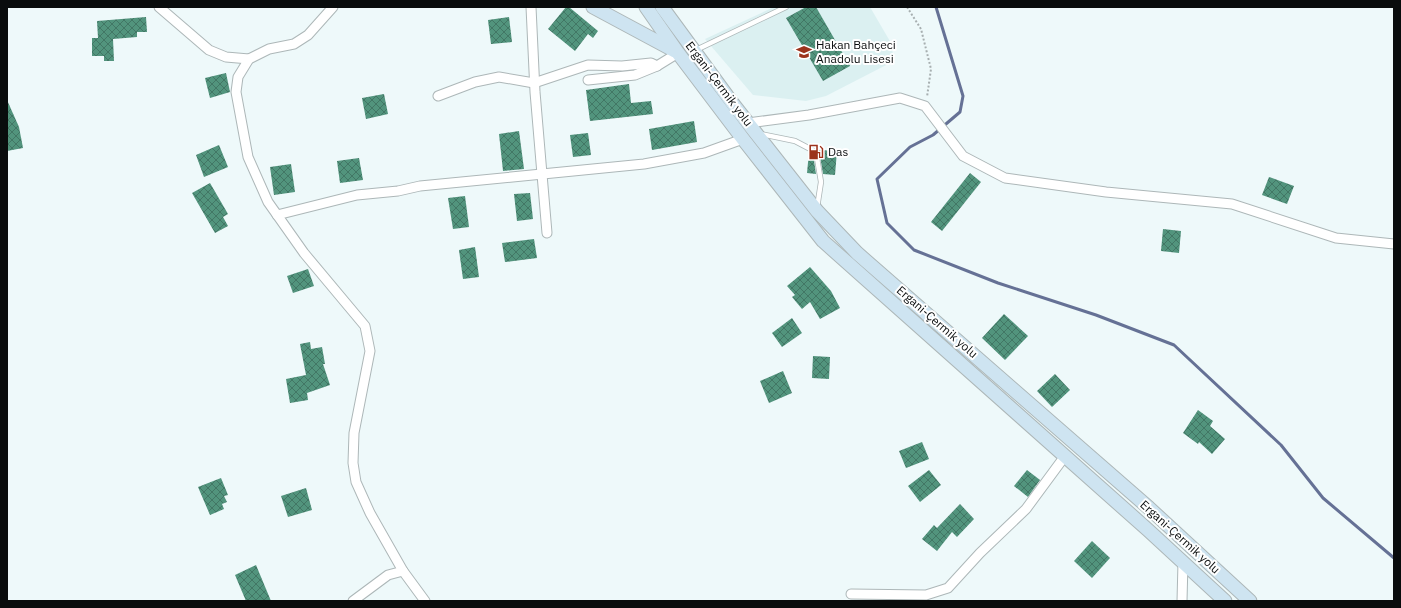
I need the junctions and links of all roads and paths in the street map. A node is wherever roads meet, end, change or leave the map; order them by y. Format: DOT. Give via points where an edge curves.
graph roads {
  1 [pos="159,7"];
  2 [pos="333,7"];
  3 [pos="531,7"];
  4 [pos="593,7"];
  5 [pos="646,7"];
  6 [pos="662,7"];
  7 [pos="786,7"];
  8 [pos="907,7"];
  9 [pos="694,51"];
  10 [pos="678,53"];
  11 [pos="249,60"];
  12 [pos="657,66"];
  13 [pos="588,80"];
  14 [pos="534,83"];
  15 [pos="438,96"];
  16 [pos="926,106"];
  17 [pos="752,128"];
  18 [pos="743,139"];
  19 [pos="543,174"];
  20 [pos="817,211"];
  21 [pos="277,215"];
  22 [pos="547,233"];
  23 [pos="1394,244"];
  24 [pos="1065,456"];
  25 [pos="1183,562"];
  26 [pos="403,571"];
  27 [pos="851,594"];
  28 [pos="924,598"];
  29 [pos="353,601"];
  30 [pos="425,601"];
  31 [pos="1182,601"];
  32 [pos="1225,601"];
  33 [pos="1250,601"];
  1 -- 11 [label="street" via="209,50 226,57"];
  2 -- 11 [label="street" via="308,35 294,44 269,49"];
  3 -- 14 [label="street"];
  4 -- 10 [label="main road"];
  5 -- 10 [label="main road, Ergani-Çermik yolu"];
  6 -- 9 [label="main road, Ergani-Çermik yolu"];
  7 -- 9 [label="lane"];
  8 -- 16 [label="path" via="921,29 931,70"];
  9 -- 17 [label="main road, Ergani-Çermik yolu"];
  10 -- 12 [label="street"];
  10 -- 18 [label="main road, Ergani-Çermik yolu"];
  11 -- 21 [label="street" via="238,77 236,92 248,157 268,202"];
  12 -- 13 [label="street" via="635,75"];
  12 -- 14 [label="street" via="651,63 622,66 588,65"];
  14 -- 15 [label="street" via="499,77 475,82"];
  14 -- 19 [label="street"];
  16 -- 17 [label="street" via="900,98"];
  16 -- 23 [label="street" via="963,156 1005,178 1106,192 1232,204 1336,238"];
  17 -- 20 [label="main road, Ergani-Çermik yolu"];
  17 -- 20 [label="lane" via="795,141 816,152 821,182"];
  18 -- 19 [label="street" via="704,153 644,164"];
  18 -- 24 [label="main road, Ergani-Çermik yolu" via="823,241"];
  19 -- 21 [label="street" via="357,195"];
  19 -- 22 [label="street"];
  20 -- 33 [label="main road, Ergani-Çermik yolu" via="857,253 1149,508"];
  21 -- 26 [label="street" via="304,253 365,326 370,351 354,433 353,463 356,482 370,513"];
  24 -- 25 [label="main road, Ergani-Çermik yolu"];
  24 -- 28 [label="street" via="1026,510 980,553 948,588"];
  25 -- 31 [label="street"];
  25 -- 32 [label="main road, Ergani-Çermik yolu"];
  26 -- 29 [label="street" via="388,575"];
  26 -- 30 [label="street"];
  27 -- 28 [label="street"];
}
